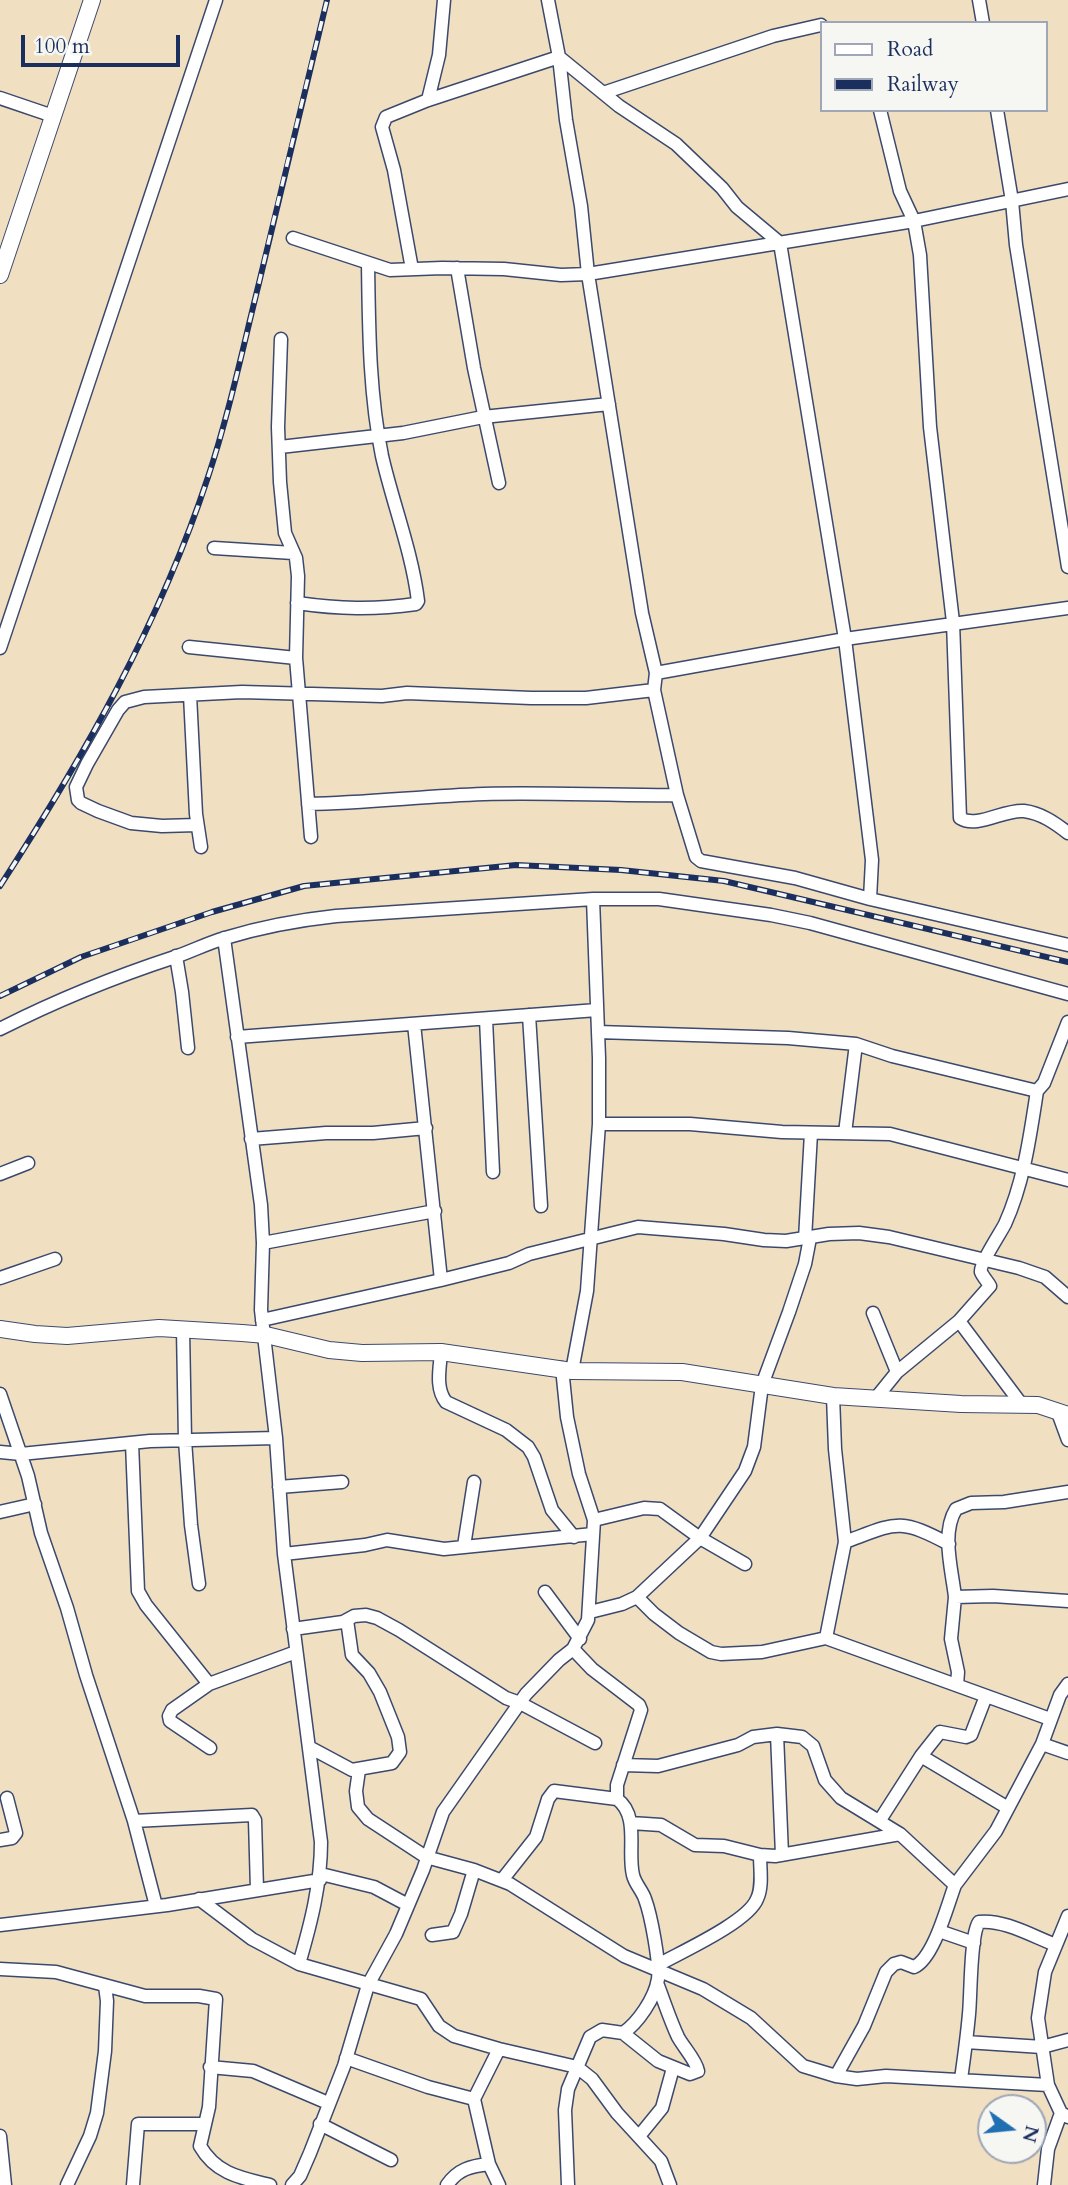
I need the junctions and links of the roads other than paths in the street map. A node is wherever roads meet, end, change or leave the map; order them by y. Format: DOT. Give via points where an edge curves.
graph roads {
  1 [pos="92,0"];
  2 [pos="216,0"];
  3 [pos="444,0"];
  4 [pos="548,0"];
  5 [pos="979,0"];
  6 [pos="983,21"];
  7 [pos="820,25"];
  8 [pos="559,57"];
  9 [pos="603,93"];
  10 [pos="0,98"];
  11 [pos="428,100"];
  12 [pos="880,112"];
  13 [pos="997,112"];
  14 [pos="53,116"];
  15 [pos="1068,189"];
  16 [pos="1012,201"];
  17 [pos="914,221"];
  18 [pos="293,238"];
  19 [pos="780,243"];
  20 [pos="368,263"];
  21 [pos="457,268"];
  22 [pos="412,269"];
  23 [pos="589,274"];
  24 [pos="0,275"];
  25 [pos="281,339"];
  26 [pos="609,404"];
  27 [pos="483,417"];
  28 [pos="379,435"];
  29 [pos="279,447"];
  30 [pos="499,483"];
  31 [pos="214,548"];
  32 [pos="293,552"];
  33 [pos="1068,567"];
  34 [pos="297,603"];
  35 [pos="1068,608"];
  36 [pos="953,622"];
  37 [pos="845,639"];
  38 [pos="189,647"];
  39 [pos="0,648"];
  40 [pos="296,657"];
  41 [pos="656,673"];
  42 [pos="654,690"];
  43 [pos="299,694"];
  44 [pos="190,695"];
  45 [pos="677,795"];
  46 [pos="308,804"];
  47 [pos="197,825"];
  48 [pos="1068,831"];
  49 [pos="311,837"];
  50 [pos="201,848"];
  51 [pos="593,899"];
  52 [pos="870,900"];
  53 [pos="224,938"];
  54 [pos="1068,945"];
  55 [pos="176,956"];
  56 [pos="1068,994"];
  57 [pos="597,1010"];
  58 [pos="529,1015"];
  59 [pos="486,1019"];
  60 [pos="1068,1022"];
  61 [pos="414,1024"];
  62 [pos="0,1029"];
  63 [pos="598,1032"];
  64 [pos="237,1037"];
  65 [pos="856,1044"];
  66 [pos="188,1048"];
  67 [pos="1037,1091"];
  68 [pos="599,1124"];
  69 [pos="426,1128"];
  70 [pos="811,1133"];
  71 [pos="845,1133"];
  72 [pos="251,1139"];
  73 [pos="28,1163"];
  74 [pos="1024,1168"];
  75 [pos="493,1172"];
  76 [pos="0,1174"];
  77 [pos="1068,1180"];
  78 [pos="541,1206"];
  79 [pos="435,1211"];
  80 [pos="591,1238"];
  81 [pos="807,1238"];
  82 [pos="263,1243"];
  83 [pos="55,1259"];
  84 [pos="985,1260"];
  85 [pos="0,1278"];
  86 [pos="441,1280"];
  87 [pos="1068,1297"];
  88 [pos="873,1313"];
  89 [pos="959,1321"];
  90 [pos="264,1327"];
  91 [pos="0,1329"];
  92 [pos="183,1329"];
  93 [pos="441,1352"];
  94 [pos="567,1369"];
  95 [pos="897,1372"];
  96 [pos="762,1385"];
  97 [pos="0,1394"];
  98 [pos="833,1396"];
  99 [pos="876,1398"];
  100 [pos="1022,1405"];
  101 [pos="1063,1413"];
  102 [pos="276,1438"];
  103 [pos="185,1440"];
  104 [pos="1068,1440"];
  105 [pos="132,1443"];
  106 [pos="0,1452"];
  107 [pos="20,1454"];
  108 [pos="342,1482"];
  109 [pos="474,1482"];
  110 [pos="279,1487"];
  111 [pos="1068,1492"];
  112 [pos="35,1504"];
  113 [pos="0,1513"];
  114 [pos="594,1520"];
  115 [pos="593,1534"];
  116 [pos="574,1537"];
  117 [pos="700,1538"];
  118 [pos="845,1542"];
  119 [pos="949,1544"];
  120 [pos="464,1546"];
  121 [pos="284,1554"];
  122 [pos="745,1564"];
  123 [pos="199,1584"];
  124 [pos="545,1592"];
  125 [pos="637,1597"];
  126 [pos="955,1597"];
  127 [pos="1068,1601"];
  128 [pos="590,1612"];
  129 [pos="347,1620"];
  130 [pos="293,1629"];
  131 [pos="826,1638"];
  132 [pos="577,1644"];
  133 [pos="296,1652"];
  134 [pos="209,1684"];
  135 [pos="1068,1684"];
  136 [pos="957,1685"];
  137 [pos="986,1696"];
  138 [pos="520,1703"];
  139 [pos="1050,1718"];
  140 [pos="777,1734"];
  141 [pos="596,1743"];
  142 [pos="1042,1744"];
  143 [pos="309,1747"];
  144 [pos="210,1748"];
  145 [pos="1068,1753"];
  146 [pos="921,1756"];
  147 [pos="623,1765"];
  148 [pos="359,1770"];
  149 [pos="7,1798"];
  150 [pos="617,1799"];
  151 [pos="1008,1808"];
  152 [pos="880,1820"];
  153 [pos="134,1821"];
  154 [pos="631,1823"];
  155 [pos="900,1834"];
  156 [pos="0,1840"];
  157 [pos="782,1855"];
  158 [pos="760,1856"];
  159 [pos="426,1857"];
  160 [pos="474,1870"];
  161 [pos="320,1877"];
  162 [pos="502,1880"];
  163 [pos="954,1885"];
  164 [pos="257,1890"];
  165 [pos="199,1899"];
  166 [pos="408,1905"];
  167 [pos="156,1906"];
  168 [pos="1068,1916"];
  169 [pos="0,1925"];
  170 [pos="939,1931"];
  171 [pos="432,1935"];
  172 [pos="1061,1940"];
  173 [pos="974,1943"];
  174 [pos="299,1964"];
  175 [pos="658,1967"];
  176 [pos="0,1969"];
  177 [pos="657,1983"];
  178 [pos="368,1985"];
  179 [pos="104,1986"];
  180 [pos="623,2033"];
  181 [pos="1068,2040"];
  182 [pos="966,2042"];
  183 [pos="1042,2048"];
  184 [pos="499,2049"];
  185 [pos="346,2058"];
  186 [pos="210,2067"];
  187 [pos="577,2067"];
  188 [pos="673,2068"];
  189 [pos="836,2076"];
  190 [pos="961,2079"];
  191 [pos="1048,2085"];
  192 [pos="474,2099"];
  193 [pos="328,2103"];
  194 [pos="1064,2115"];
  195 [pos="204,2124"];
  196 [pos="320,2124"];
  197 [pos="640,2135"];
  198 [pos="0,2136"];
  199 [pos="391,2160"];
  200 [pos="489,2164"];
  201 [pos="5,2185"];
  202 [pos="67,2185"];
  203 [pos="133,2185"];
  204 [pos="270,2185"];
  205 [pos="292,2185"];
  206 [pos="447,2185"];
  207 [pos="499,2185"];
  208 [pos="568,2185"];
  209 [pos="670,2185"];
  210 [pos="1044,2185"];
  1 -- 14 [label="street"];
  2 -- 39 [label="street"];
  3 -- 11 [label="street" via="439,55"];
  4 -- 8 [label="street"];
  5 -- 6 [label="street"];
  7 -- 9 [label="street" via="773,36"];
  8 -- 9 [label="street"];
  8 -- 11 [label="street"];
  8 -- 23 [label="street"];
  9 -- 19 [label="street" via="676,144 737,208"];
  10 -- 14 [label="street"];
  11 -- 22 [label="street" via="386,117 382,127"];
  12 -- 17 [label="street" via="900,191"];
  13 -- 16 [label="street"];
  14 -- 24 [label="street"];
  15 -- 16 [label="street"];
  16 -- 17 [label="street"];
  16 -- 33 [label="street"];
  17 -- 19 [label="street"];
  17 -- 36 [label="street" via="930,427"];
  18 -- 20 [label="street"];
  19 -- 23 [label="street"];
  19 -- 37 [label="street"];
  20 -- 22 [label="street" via="382,269"];
  20 -- 28 [label="street" via="372,399"];
  21 -- 22 [label="street"];
  21 -- 23 [label="street"];
  21 -- 27 [label="street"];
  23 -- 26 [label="street"];
  25 -- 29 [label="street"];
  26 -- 27 [label="street"];
  26 -- 41 [label="street"];
  27 -- 28 [label="street"];
  27 -- 30 [label="street"];
  28 -- 29 [label="street"];
  28 -- 34 [label="street" via="418,601 375,610"];
  29 -- 32 [label="street" via="285,533"];
  31 -- 32 [label="street"];
  32 -- 34 [label="street"];
  34 -- 40 [label="street"];
  35 -- 36 [label="street"];
  36 -- 37 [label="street"];
  36 -- 48 [label="street" via="960,818 982,820 1022,811"];
  37 -- 41 [label="street"];
  37 -- 52 [label="street" via="872,860"];
  38 -- 40 [label="street"];
  40 -- 43 [label="street"];
  41 -- 42 [label="street"];
  42 -- 43 [label="street" via="586,698"];
  42 -- 45 [label="street"];
  43 -- 44 [label="street"];
  43 -- 46 [label="street"];
  44 -- 47 [label="street"];
  44 -- 47 [label="street" via="125,702 75,791 81,803 119,820 141,825"];
  45 -- 46 [label="street" via="550,792"];
  45 -- 52 [label="street" via="692,848 701,861 795,878"];
  46 -- 49 [label="street"];
  47 -- 50 [label="street"];
  51 -- 53 [label="street" via="306,919"];
  51 -- 56 [label="street" via="659,899 771,915"];
  51 -- 57 [label="street"];
  52 -- 54 [label="street"];
  53 -- 55 [label="street"];
  53 -- 64 [label="street"];
  55 -- 62 [label="street" via="110,978"];
  55 -- 66 [label="street"];
  57 -- 58 [label="street"];
  57 -- 63 [label="street"];
  58 -- 59 [label="street"];
  58 -- 78 [label="street"];
  59 -- 61 [label="street"];
  59 -- 75 [label="street"];
  60 -- 67 [label="street"];
  61 -- 64 [label="street"];
  61 -- 69 [label="street"];
  63 -- 65 [label="street"];
  63 -- 68 [label="street"];
  64 -- 72 [label="street"];
  65 -- 67 [label="street"];
  65 -- 71 [label="street"];
  67 -- 74 [label="street"];
  68 -- 70 [label="street" via="690,1124"];
  68 -- 80 [label="street"];
  69 -- 72 [label="street"];
  69 -- 79 [label="street"];
  70 -- 71 [label="street"];
  70 -- 81 [label="street"];
  71 -- 74 [label="street" via="890,1134"];
  72 -- 82 [label="street"];
  73 -- 76 [label="street"];
  74 -- 77 [label="street"];
  74 -- 84 [label="street" via="1006,1221"];
  79 -- 82 [label="street"];
  79 -- 86 [label="street"];
  80 -- 81 [label="street" via="638,1227 764,1240"];
  80 -- 86 [label="street"];
  80 -- 94 [label="street" via="587,1291"];
  81 -- 84 [label="street" via="859,1233"];
  81 -- 96 [label="street" via="804,1264"];
  82 -- 90 [label="street" via="260,1292"];
  83 -- 85 [label="street"];
  84 -- 87 [label="street" via="1045,1277"];
  84 -- 89 [label="street" via="981,1272 990,1286"];
  86 -- 90 [label="street"];
  88 -- 95 [label="street"];
  89 -- 95 [label="street"];
  89 -- 100 [label="street"];
  90 -- 92 [label="street"];
  90 -- 93 [label="street" via="329,1350"];
  90 -- 102 [label="street"];
  91 -- 92 [label="street" via="67,1336"];
  92 -- 103 [label="street"];
  93 -- 94 [label="street"];
  93 -- 116 [label="street" via="443,1398 506,1430 528,1447 552,1510"];
  94 -- 96 [label="street" via="682,1372"];
  94 -- 114 [label="street" via="567,1417"];
  95 -- 99 [label="street"];
  96 -- 98 [label="street"];
  96 -- 117 [label="street" via="750,1462"];
  97 -- 107 [label="street"];
  98 -- 99 [label="street"];
  98 -- 118 [label="street"];
  99 -- 100 [label="street"];
  100 -- 101 [label="street" via="1047,1406"];
  101 -- 104 [label="street"];
  102 -- 103 [label="street"];
  102 -- 110 [label="street"];
  103 -- 105 [label="street"];
  103 -- 123 [label="street"];
  105 -- 107 [label="street"];
  105 -- 134 [label="street" via="138,1591"];
  106 -- 107 [label="street"];
  107 -- 112 [label="street"];
  108 -- 110 [label="street"];
  109 -- 120 [label="street"];
  110 -- 121 [label="street"];
  111 -- 119 [label="street" via="959,1507 949,1523"];
  112 -- 113 [label="street"];
  112 -- 153 [label="street"];
  114 -- 115 [label="street"];
  114 -- 117 [label="street" via="652,1507"];
  115 -- 116 [label="street"];
  115 -- 128 [label="street"];
  116 -- 120 [label="street"];
  117 -- 122 [label="street"];
  117 -- 125 [label="street"];
  118 -- 119 [label="street" via="895,1524 922,1530"];
  118 -- 131 [label="street"];
  119 -- 126 [label="street"];
  120 -- 121 [label="street" via="444,1549 387,1540"];
  121 -- 130 [label="street"];
  124 -- 132 [label="street"];
  125 -- 128 [label="street"];
  125 -- 131 [label="street" via="679,1633 711,1652 762,1652"];
  126 -- 127 [label="street"];
  126 -- 136 [label="street" via="951,1639"];
  128 -- 132 [label="street"];
  129 -- 130 [label="street"];
  129 -- 138 [label="street" via="366,1615 377,1619"];
  129 -- 148 [label="street" via="352,1655 380,1692 400,1743 392,1763"];
  130 -- 133 [label="street"];
  131 -- 136 [label="street"];
  132 -- 138 [label="street"];
  132 -- 147 [label="street" via="592,1669 640,1708"];
  133 -- 134 [label="street"];
  133 -- 143 [label="street"];
  134 -- 144 [label="street" via="169,1716 176,1726"];
  135 -- 139 [label="street"];
  136 -- 137 [label="street"];
  137 -- 139 [label="street"];
  137 -- 146 [label="street" via="971,1735 940,1732"];
  138 -- 141 [label="street"];
  138 -- 159 [label="street" via="443,1812"];
  139 -- 142 [label="street"];
  140 -- 147 [label="street" via="658,1766"];
  140 -- 152 [label="street" via="808,1741 832,1790"];
  140 -- 157 [label="street"];
  142 -- 145 [label="street"];
  142 -- 151 [label="street"];
  143 -- 148 [label="street" via="342,1767"];
  143 -- 161 [label="street" via="321,1842"];
  146 -- 151 [label="street"];
  146 -- 152 [label="street"];
  147 -- 150 [label="street"];
  148 -- 159 [label="street" via="358,1807 368,1819"];
  149 -- 156 [label="street" via="16,1833"];
  150 -- 154 [label="street" via="624,1804"];
  150 -- 162 [label="street" via="554,1791 536,1837"];
  151 -- 163 [label="street" via="984,1849"];
  152 -- 155 [label="street"];
  153 -- 164 [label="street" via="252,1815"];
  153 -- 167 [label="street"];
  154 -- 158 [label="street" via="661,1825 695,1845 724,1846"];
  154 -- 175 [label="street" via="634,1880 646,1900"];
  155 -- 157 [label="street"];
  155 -- 163 [label="street"];
  157 -- 158 [label="street"];
  158 -- 175 [label="street" via="759,1893 751,1909"];
  159 -- 160 [label="street"];
  159 -- 166 [label="street"];
  160 -- 162 [label="street"];
  160 -- 171 [label="street" via="453,1932"];
  161 -- 164 [label="street"];
  161 -- 166 [label="street" via="374,1887"];
  161 -- 174 [label="street"];
  162 -- 175 [label="street" via="624,1956"];
  163 -- 170 [label="street"];
  164 -- 165 [label="street"];
  165 -- 167 [label="street"];
  165 -- 174 [label="street" via="252,1939"];
  166 -- 178 [label="street"];
  167 -- 169 [label="street"];
  168 -- 172 [label="street"];
  170 -- 173 [label="street"];
  170 -- 189 [label="street" via="920,1964 914,1968 901,1962 886,1972 864,2026"];
  172 -- 173 [label="street" via="984,1921 976,1927"];
  172 -- 183 [label="street" via="1045,1972 1040,1996"];
  173 -- 182 [label="street"];
  174 -- 178 [label="street"];
  175 -- 177 [label="street"];
  175 -- 189 [label="street" via="751,2018 803,2066"];
  176 -- 179 [label="street" via="56,1972"];
  177 -- 180 [label="street" via="638,2020"];
  177 -- 188 [label="street" via="676,2033 698,2069 691,2074"];
  178 -- 184 [label="street" via="421,1999 439,2026 454,2036"];
  178 -- 185 [label="street"];
  179 -- 186 [label="street" via="145,1996 216,1999"];
  179 -- 202 [label="street" via="105,2051 97,2113"];
  180 -- 187 [label="street" via="594,2033"];
  180 -- 188 [label="street"];
  181 -- 183 [label="street"];
  182 -- 183 [label="street"];
  182 -- 190 [label="street"];
  183 -- 191 [label="street"];
  184 -- 187 [label="street"];
  184 -- 192 [label="street"];
  185 -- 192 [label="street"];
  185 -- 193 [label="street"];
  186 -- 193 [label="street" via="253,2071"];
  186 -- 195 [label="street"];
  187 -- 197 [label="street"];
  187 -- 208 [label="street" via="565,2110"];
  188 -- 197 [label="street" via="662,2108"];
  189 -- 190 [label="street"];
  190 -- 191 [label="street"];
  191 -- 194 [label="street"];
  192 -- 200 [label="street"];
  193 -- 196 [label="street"];
  194 -- 210 [label="street" via="1048,2149"];
  195 -- 203 [label="street" via="138,2124"];
  195 -- 204 [label="street" via="200,2146 216,2168"];
  196 -- 199 [label="street"];
  196 -- 205 [label="street" via="300,2176"];
  197 -- 209 [label="street" via="661,2161"];
  198 -- 201 [label="street"];
  200 -- 206 [label="street" via="462,2170"];
  200 -- 207 [label="street"];
}
